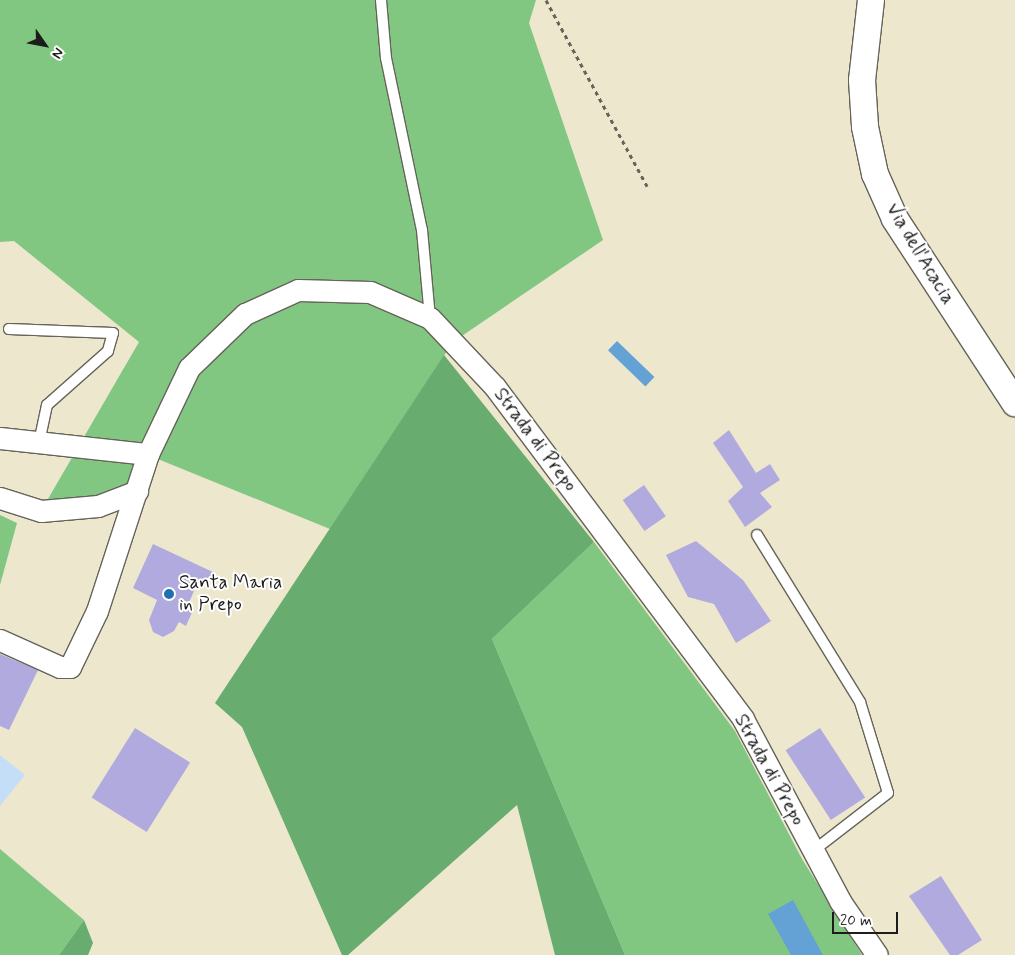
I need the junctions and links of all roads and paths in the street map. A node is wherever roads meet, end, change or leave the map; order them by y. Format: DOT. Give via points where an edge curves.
graph roads {
  1 [pos="381,0"];
  2 [pos="546,0"];
  3 [pos="871,0"];
  4 [pos="647,186"];
  5 [pos="430,318"];
  6 [pos="9,329"];
  7 [pos="1015,404"];
  8 [pos="0,438"];
  9 [pos="39,442"];
  10 [pos="148,454"];
  11 [pos="137,491"];
  12 [pos="0,498"];
  13 [pos="757,535"];
  14 [pos="0,640"];
  15 [pos="813,851"];
  16 [pos="877,955"];
  1 -- 5 [label="lane" via="386,58 422,230"];
  2 -- 4 [label="path"];
  3 -- 7 [label="street, Via dell'Acacia" via="862,80 865,127 875,174 894,219"];
  5 -- 10 [label="street, Strada di Prepo" via="370,292 307,290 298,290 245,314 189,368"];
  5 -- 15 [label="street, Strada di Prepo" via="495,387 743,719"];
  6 -- 9 [label="lane" via="113,333 108,351 47,405"];
  8 -- 9 [label="street"];
  9 -- 10 [label="street"];
  10 -- 11 [label="street, Strada di Prepo"];
  11 -- 12 [label="street" via="98,506 41,511"];
  11 -- 14 [label="street, Strada di Prepo" via="97,611 70,667 60,667"];
  13 -- 15 [label="lane" via="860,702 888,793"];
  15 -- 16 [label="street, Strada di Prepo" via="840,901"];
}
